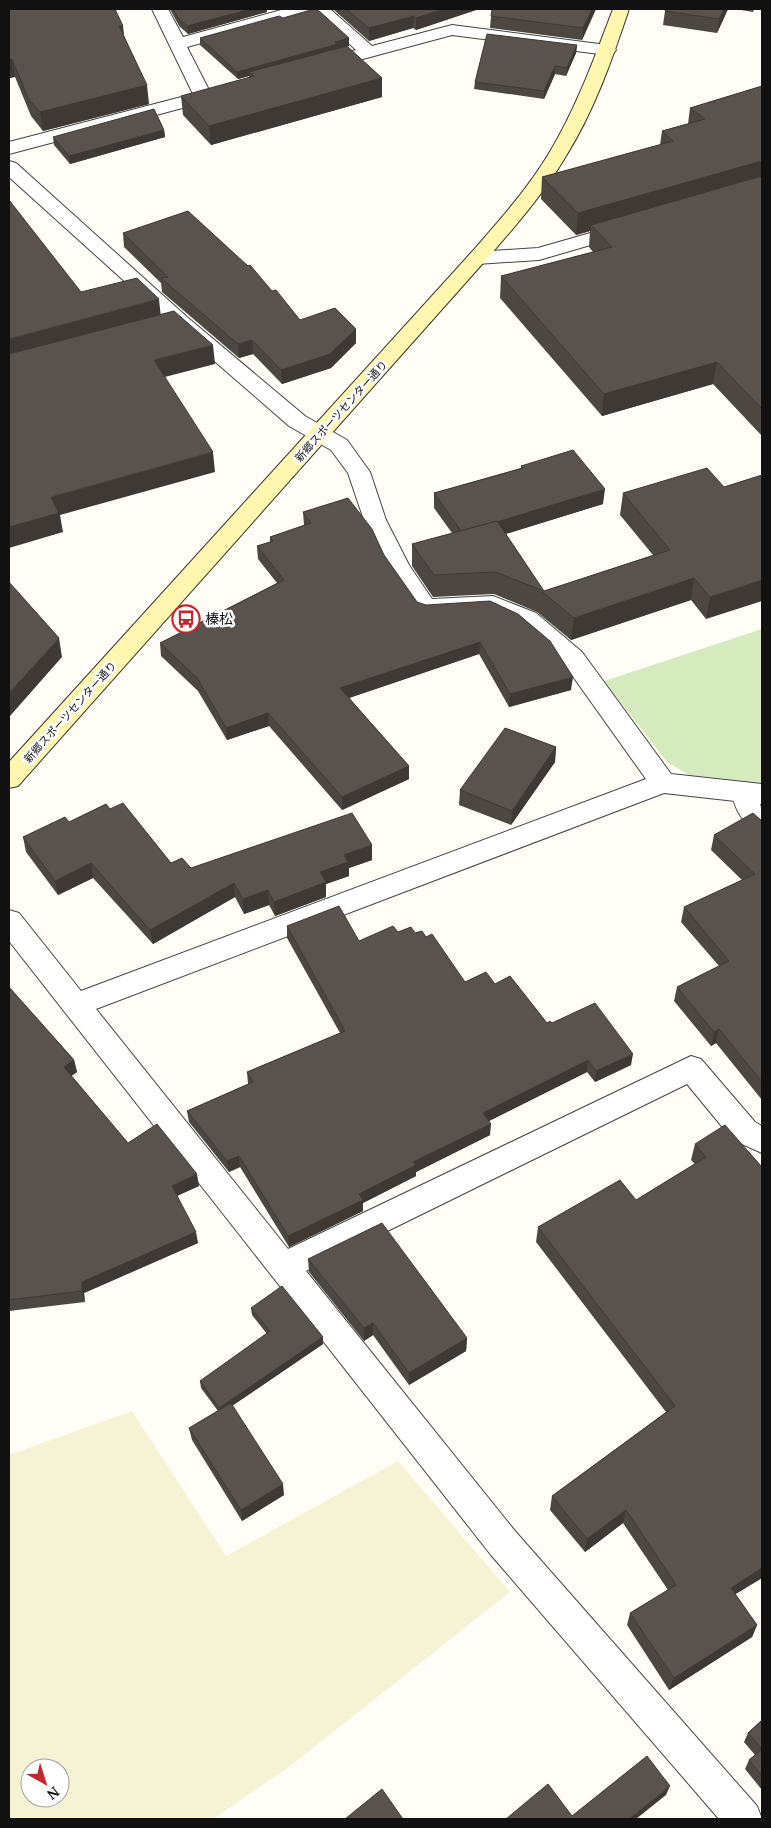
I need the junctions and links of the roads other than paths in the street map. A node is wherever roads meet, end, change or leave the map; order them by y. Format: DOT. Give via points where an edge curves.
graph roads {
  1 [pos="160,9"];
  2 [pos="303,9"];
  3 [pos="320,9"];
  4 [pos="621,9"];
  5 [pos="177,44"];
  6 [pos="607,50"];
  7 [pos="368,52"];
  8 [pos="304,70"];
  9 [pos="230,89"];
  10 [pos="203,96"];
  11 [pos="9,148"];
  12 [pos="9,167"];
  13 [pos="641,224"];
  14 [pos="478,258"];
  15 [pos="320,434"];
  16 [pos="9,779"];
  17 [pos="663,782"];
  18 [pos="753,793"];
  19 [pos="762,821"];
  20 [pos="9,921"];
  21 [pos="76,1005"];
  22 [pos="762,1140"];
  23 [pos="284,1266"];
  24 [pos="741,1818"];
  1 -- 5 [label="street"];
  2 -- 5 [label="street"];
  3 -- 7 [label="street"];
  4 -- 6 [label="street, 新郷スポーツセンター通り"];
  5 -- 10 [label="street"];
  6 -- 7 [label="street" via="449,23"];
  6 -- 14 [label="street, 新郷スポーツセンター通り" via="586,103 557,155 524,204"];
  7 -- 8 [label="street"];
  9 -- 10 [label="street"];
  10 -- 11 [label="street"];
  12 -- 15 [label="street" via="170,323 297,421"];
  13 -- 14 [label="street" via="539,254"];
  14 -- 15 [label="street, 新郷スポーツセンター通り"];
  15 -- 16 [label="street, 新郷スポーツセンター通り"];
  15 -- 17 [label="street" via="338,445 359,472 374,520 398,567 426,608 493,604 527,619 573,658"];
  17 -- 18 [label="street"];
  17 -- 21 [label="street"];
  18 -- 19 [label="street" via="749,810"];
  20 -- 21 [label="street"];
  21 -- 23 [label="street"];
  22 -- 23 [label="street" via="744,1131 691,1068"];
  23 -- 24 [label="street" via="503,1543"];
}
